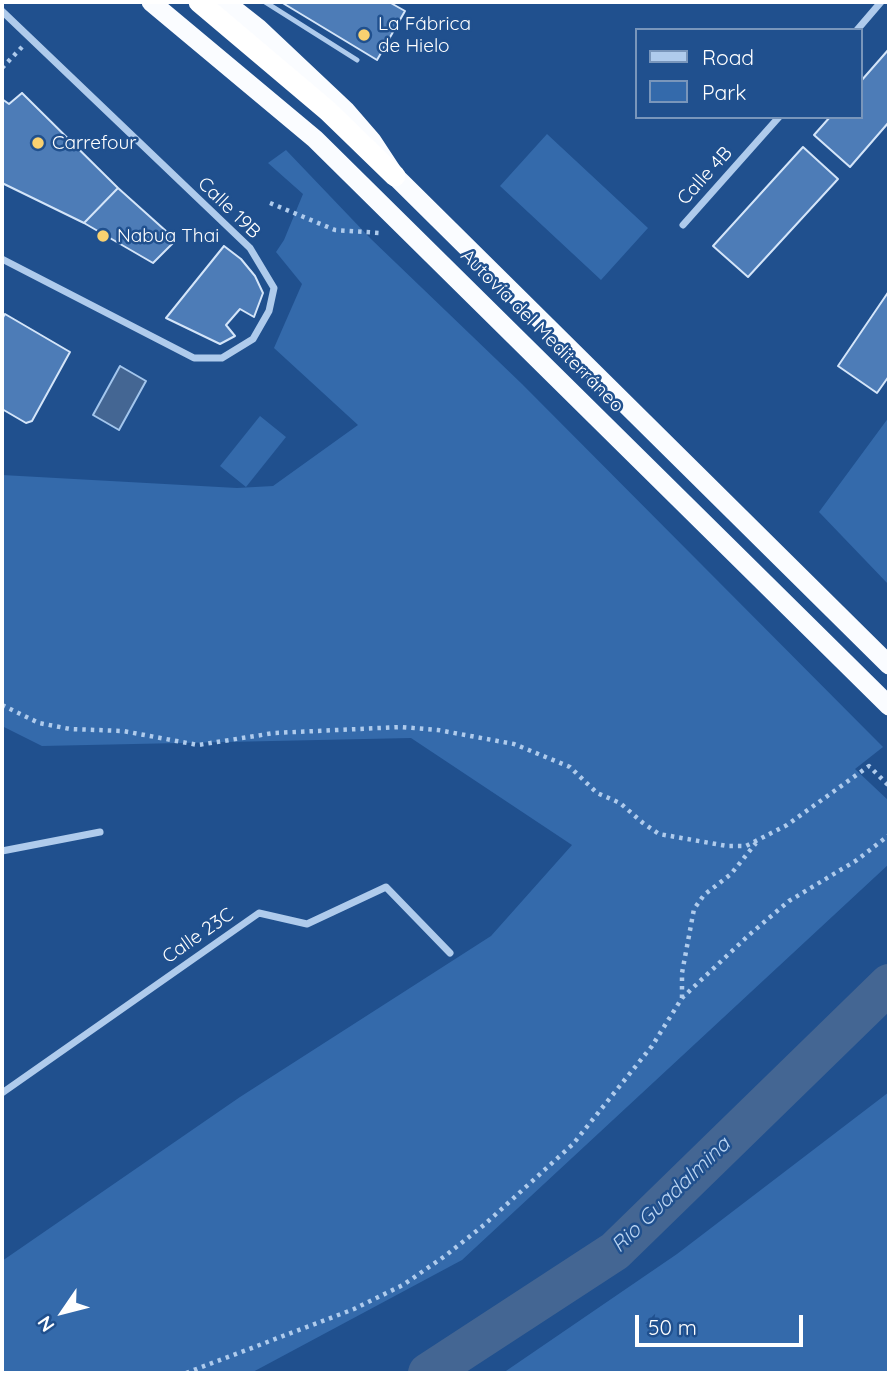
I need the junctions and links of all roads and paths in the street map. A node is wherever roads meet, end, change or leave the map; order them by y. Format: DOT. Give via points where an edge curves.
graph roads {
  1 [pos="151,2"];
  2 [pos="199,2"];
  3 [pos="225,2"];
  4 [pos="265,2"];
  5 [pos="881,2"];
  6 [pos="2,11"];
  7 [pos="860,28"];
  8 [pos="30,38"];
  9 [pos="357,60"];
  10 [pos="2,68"];
  11 [pos="777,119"];
  12 [pos="395,176"];
  13 [pos="683,225"];
  14 [pos="2,259"];
  15 [pos="889,665"];
  16 [pos="2,705"];
  17 [pos="889,706"];
  18 [pos="889,786"];
  19 [pos="100,832"];
  20 [pos="889,835"];
  21 [pos="759,839"];
  22 [pos="2,851"];
  23 [pos="450,953"];
  24 [pos="682,998"];
  25 [pos="2,1093"];
  26 [pos="187,1373"];
  1 -- 17 [label="highway, Autovía del Mediterráneo" via="314,138"];
  2 -- 12 [label="highway, Autovía del Mediterráneo"];
  3 -- 12 [label="highway" via="346,111"];
  4 -- 9 [label="lane"];
  5 -- 7 [label="street"];
  6 -- 8 [label="street, Calle 19B"];
  8 -- 10 [label="path"];
  8 -- 14 [label="street, Calle 19B" via="250,248 274,288 270,311 253,339 222,358 194,358"];
  11 -- 13 [label="street, Calle 4B"];
  12 -- 15 [label="highway, Autovía del Mediterráneo"];
  16 -- 21 [label="path" via="39,723 123,731 198,745 274,733 401,727 438,730 514,744 570,767 597,793 620,803 659,834 727,846 746,846"];
  18 -- 21 [label="path" via="869,766 787,825"];
  19 -- 22 [label="street"];
  20 -- 24 [label="path" via="789,901"];
  21 -- 24 [label="path" via="694,909"];
  23 -- 25 [label="street, Calle 23C" via="386,887 307,924 259,913"];
  24 -- 26 [label="path" via="652,1046 573,1143 445,1256 403,1285 354,1309"];
}
